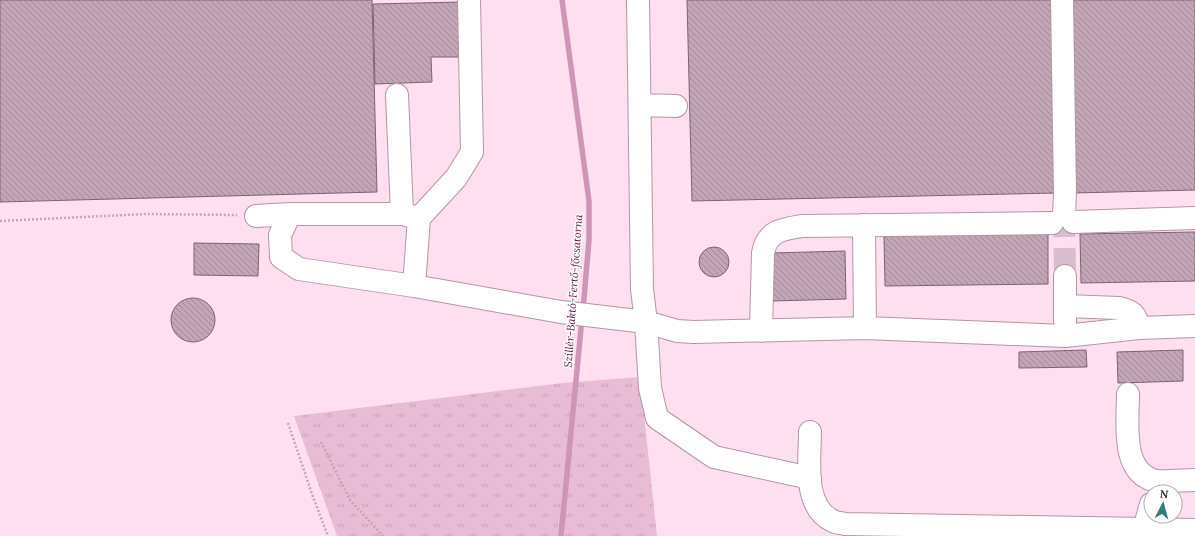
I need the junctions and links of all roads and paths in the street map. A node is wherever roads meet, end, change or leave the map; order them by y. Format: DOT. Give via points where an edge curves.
graph roads {
  1 [pos="469,0"];
  2 [pos="638,0"];
  3 [pos="1062,0"];
  4 [pos="397,95"];
  5 [pos="640,105"];
  6 [pos="676,106"];
  7 [pos="290,214"];
  8 [pos="256,216"];
  9 [pos="411,216"];
  10 [pos="1195,218"];
  11 [pos="0,220"];
  12 [pos="1063,220"];
  13 [pos="864,225"];
  14 [pos="1065,276"];
  15 [pos="414,286"];
  16 [pos="1065,306"];
  17 [pos="646,322"];
  18 [pos="1195,326"];
  19 [pos="865,328"];
  20 [pos="1139,328"];
  21 [pos="762,330"];
  22 [pos="1065,336"];
  23 [pos="1128,394"];
  24 [pos="288,423"];
  25 [pos="810,432"];
  26 [pos="321,442"];
  27 [pos="810,478"];
  28 [pos="1195,480"];
  29 [pos="1154,484"];
  30 [pos="1169,484"];
  31 [pos="1145,524"];
  32 [pos="1144,529"];
  33 [pos="898,530"];
  34 [pos="1195,530"];
  35 [pos="328,536"];
  36 [pos="382,536"];
  1 -- 9 [label="lane" via="472,152 456,178"];
  2 -- 5 [label="lane"];
  3 -- 12 [label="lane" via="1065,193"];
  4 -- 9 [label="lane"];
  5 -- 6 [label="lane"];
  5 -- 17 [label="lane" via="642,289"];
  7 -- 8 [label="lane"];
  7 -- 9 [label="lane"];
  7 -- 15 [label="lane" via="280,235 281,257 299,269"];
  8 -- 11 [label="path" via="146,214"];
  9 -- 15 [label="lane"];
  10 -- 12 [label="lane"];
  12 -- 13 [label="lane"];
  13 -- 19 [label="lane"];
  13 -- 21 [label="lane" via="786,228 770,237 764,244 763,253"];
  14 -- 16 [label="lane"];
  15 -- 17 [label="lane" via="561,312"];
  16 -- 20 [label="lane" via="1128,310 1138,319"];
  16 -- 22 [label="lane"];
  17 -- 21 [label="lane" via="677,331"];
  17 -- 27 [label="lane" via="650,388 657,418 714,457"];
  18 -- 20 [label="lane"];
  19 -- 21 [label="lane"];
  19 -- 22 [label="lane"];
  20 -- 22 [label="lane"];
  23 -- 29 [label="lane" via="1128,446 1131,457 1141,473"];
  24 -- 35 [label="path"];
  25 -- 27 [label="lane"];
  26 -- 36 [label="path" via="350,500"];
  27 -- 33 [label="lane" via="816,504 832,521"];
  28 -- 30 [label="lane"];
  31 -- 32 [label="lane"];
  32 -- 33 [label="lane"];
  32 -- 34 [label="lane"];
}
